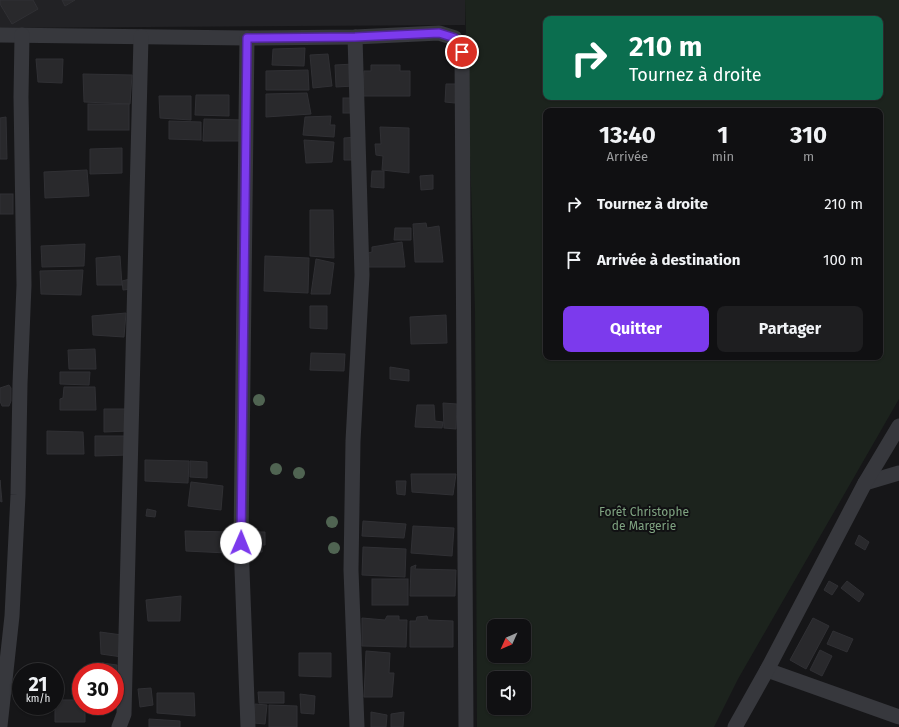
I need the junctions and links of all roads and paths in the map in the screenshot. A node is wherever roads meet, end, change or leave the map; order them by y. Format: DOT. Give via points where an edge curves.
graph roads {
  1 [pos="0,35"];
  2 [pos="22,35"];
  3 [pos="141,37"];
  4 [pos="355,37"];
  5 [pos="247,38"];
  6 [pos="899,426"];
  7 [pos="899,473"];
  8 [pos="865,483"];
  9 [pos="767,670"];
  10 [pos="899,716"];
  11 [pos="0,726"];
  12 [pos="120,727"];
  13 [pos="248,727"];
  14 [pos="357,727"];
  15 [pos="466,727"];
  16 [pos="735,727"];
  1 -- 2 [label="street"];
  2 -- 3 [label="street"];
  2 -- 11 [label="street" via="24,286 18,496 12,616"];
  3 -- 5 [label="street"];
  3 -- 12 [label="street" via="124,714"];
  4 -- 5 [label="street"];
  4 -- 14 [label="street" via="362,275 353,441 351,570"];
  4 -- 15 [label="street" via="439,33 455,38 462,52"];
  5 -- 13 [label="street" via="241,543"];
  6 -- 8 [label="street"];
  7 -- 8 [label="street"];
  8 -- 9 [label="street"];
  9 -- 10 [label="street"];
  9 -- 16 [label="street"];
}
